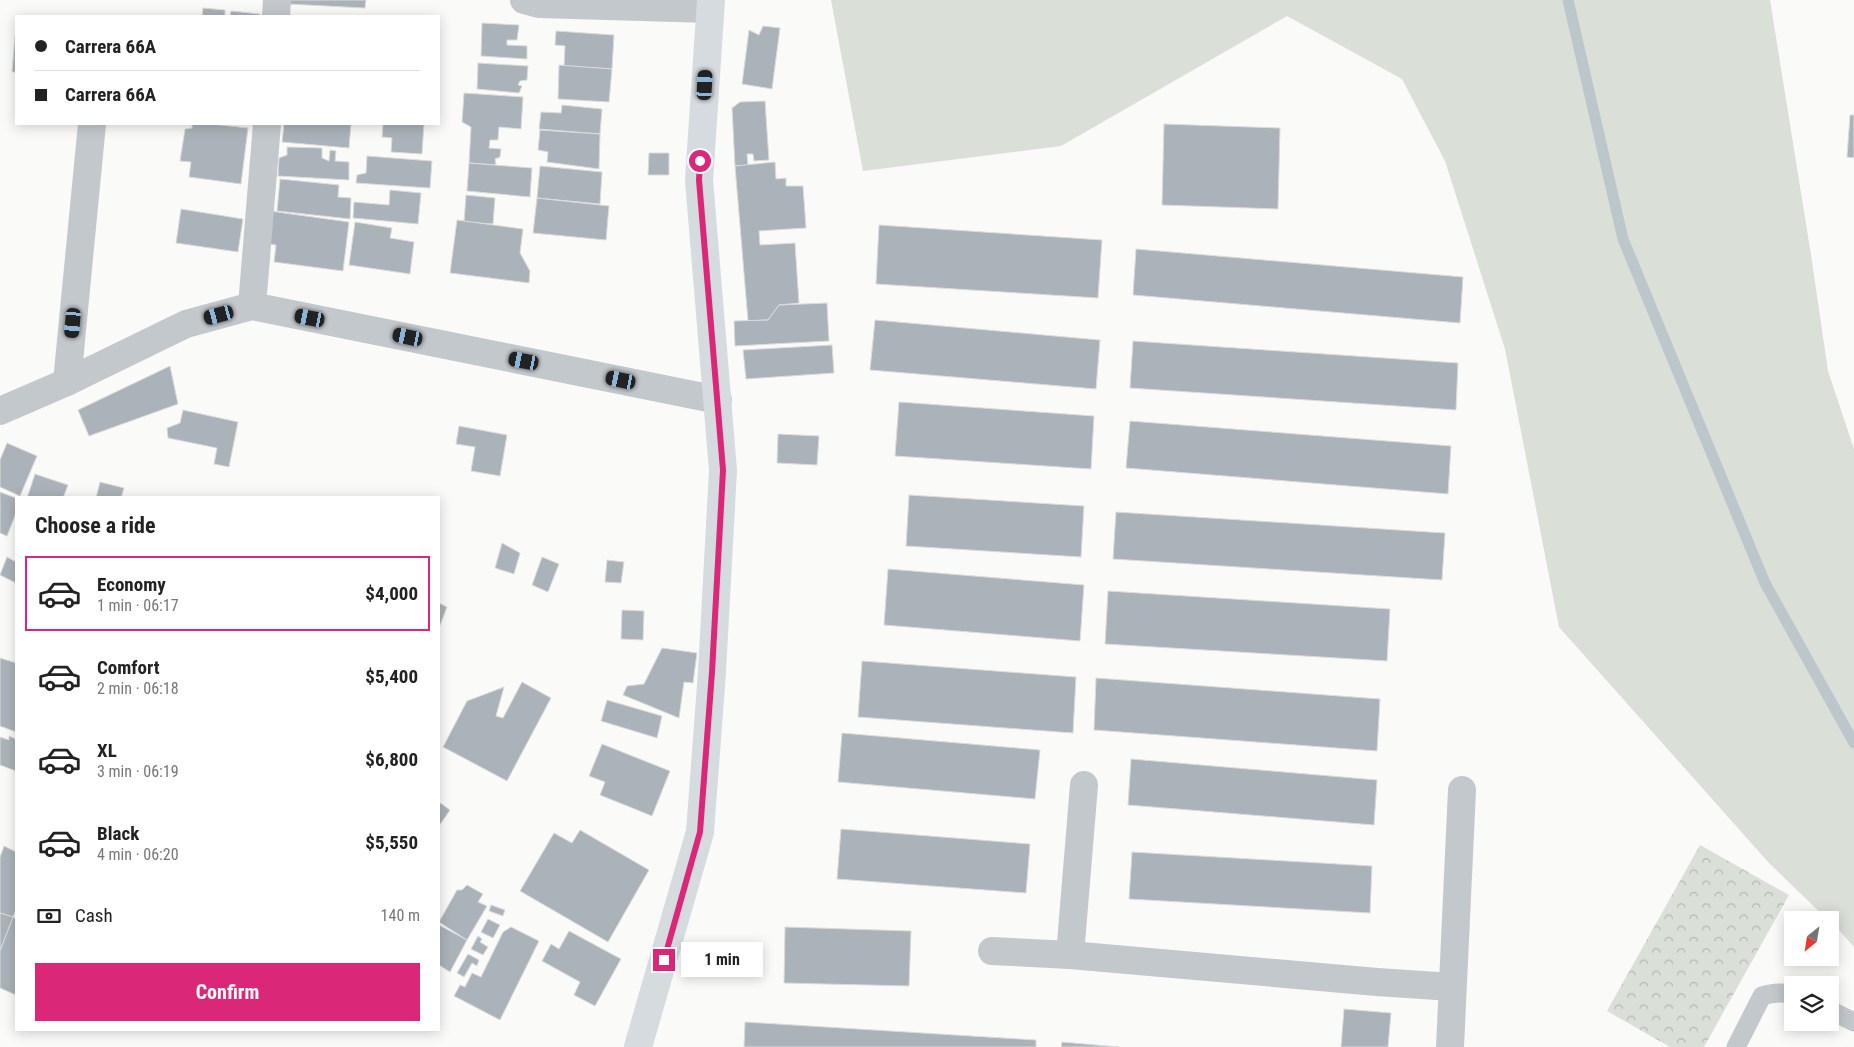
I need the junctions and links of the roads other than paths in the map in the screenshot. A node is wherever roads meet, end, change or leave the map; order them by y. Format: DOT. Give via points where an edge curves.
graph roads {
  1 [pos="277,0"];
  2 [pos="524,0"];
  3 [pos="710,5"];
  4 [pos="276,15"];
  5 [pos="92,125"];
  6 [pos="267,125"];
  7 [pos="252,306"];
  8 [pos="67,382"];
  9 [pos="718,400"];
  10 [pos="0,411"];
  11 [pos="1084,785"];
  12 [pos="1462,790"];
  13 [pos="992,951"];
  14 [pos="1070,955"];
  15 [pos="1452,987"];
  16 [pos="1784,992"];
  17 [pos="1839,1014"];
  18 [pos="1854,1022"];
  19 [pos="638,1047"];
  20 [pos="1450,1047"];
  21 [pos="1736,1047"];
  1 -- 4 [label="street"];
  2 -- 3 [label="street" via="539,4"];
  3 -- 9 [label="street" via="699,180"];
  5 -- 8 [label="street"];
  6 -- 7 [label="street"];
  7 -- 8 [label="street" via="186,324"];
  7 -- 9 [label="street"];
  8 -- 10 [label="street"];
  9 -- 19 [label="street" via="723,470 700,832"];
  11 -- 14 [label="street"];
  12 -- 15 [label="street"];
  13 -- 14 [label="street"];
  14 -- 15 [label="street"];
  15 -- 20 [label="street"];
  16 -- 21 [label="lane" via="1762,996"];
  17 -- 18 [label="lane"];
}
